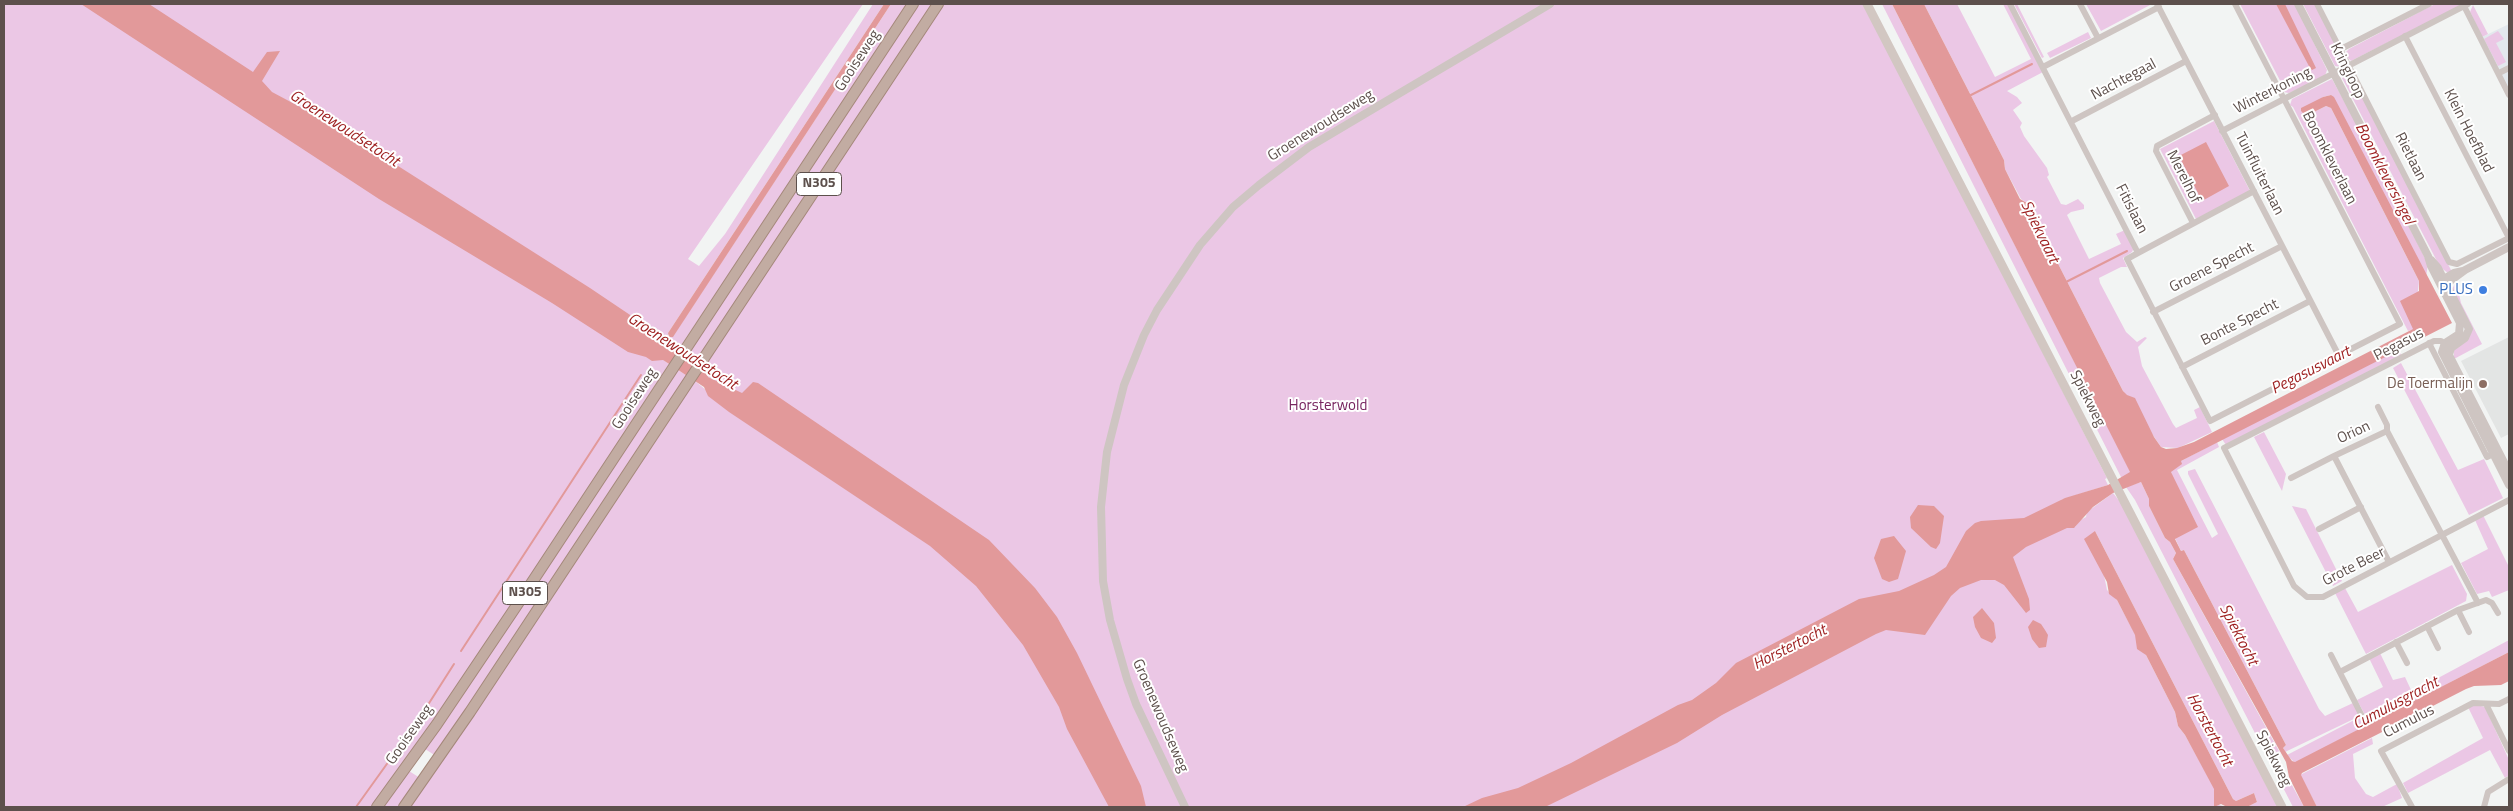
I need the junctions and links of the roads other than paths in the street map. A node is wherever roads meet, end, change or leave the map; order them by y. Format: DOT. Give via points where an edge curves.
graph roads {
  1 [pos="913,4"];
  2 [pos="938,4"];
  3 [pos="1550,4"];
  4 [pos="1867,4"];
  5 [pos="2010,4"];
  6 [pos="2080,4"];
  7 [pos="2235,4"];
  8 [pos="2298,4"];
  9 [pos="2317,4"];
  10 [pos="2429,4"];
  11 [pos="2158,5"];
  12 [pos="2466,5"];
  13 [pos="2405,36"];
  14 [pos="2098,38"];
  15 [pos="2341,50"];
  16 [pos="2186,61"];
  17 [pos="2349,66"];
  18 [pos="2042,67"];
  19 [pos="2509,68"];
  20 [pos="2498,73"];
  21 [pos="2334,74"];
  22 [pos="2509,95"];
  23 [pos="2284,99"];
  24 [pos="2214,116"];
  25 [pos="2072,121"];
  26 [pos="2222,131"];
  27 [pos="2254,191"];
  28 [pos="2193,224"];
  29 [pos="2509,238"];
  30 [pos="2282,246"];
  31 [pos="2509,248"];
  32 [pos="2138,253"];
  33 [pos="2443,282"];
  34 [pos="2310,301"];
  35 [pos="2153,312"];
  36 [pos="2429,343"];
  37 [pos="2448,346"];
  38 [pos="2339,356"];
  39 [pos="2182,367"];
  40 [pos="2378,407"];
  41 [pos="2387,431"];
  42 [pos="2224,448"];
  43 [pos="2496,452"];
  44 [pos="2334,456"];
  45 [pos="2508,468"];
  46 [pos="2290,478"];
  47 [pos="2509,485"];
  48 [pos="2509,501"];
  49 [pos="2361,507"];
  50 [pos="2319,529"];
  51 [pos="2442,535"];
  52 [pos="2389,562"];
  53 [pos="2478,603"];
  54 [pos="2458,610"];
  55 [pos="2498,613"];
  56 [pos="2427,626"];
  57 [pos="2469,632"];
  58 [pos="2396,642"];
  59 [pos="2438,648"];
  60 [pos="2331,655"];
  61 [pos="2407,663"];
  62 [pos="2340,672"];
  63 [pos="2509,699"];
  64 [pos="2486,704"];
  65 [pos="2362,716"];
  66 [pos="2509,751"];
  67 [pos="2509,780"];
  68 [pos="377,807"];
  69 [pos="404,807"];
  70 [pos="1186,807"];
  71 [pos="2282,807"];
  72 [pos="2412,807"];
  73 [pos="2484,807"];
  1 -- 68 [label="highway, Gooiseweg / N305" via="438,724"];
  2 -- 69 [label="highway, N305"];
  3 -- 70 [label="street, Groenewoudseweg" via="1309,147 1259,185 1233,207 1200,245 1144,335 1124,385 1107,452 1101,508 1103,581 1110,620 1136,704"];
  4 -- 71 [label="main road, Spiekweg"];
  5 -- 18 [label="street, Fitislaan"];
  6 -- 14 [label="street"];
  7 -- 23 [label="street, Boomkleverlaan"];
  8 -- 21 [label="street, Kringloop"];
  9 -- 15 [label="street, Rietlaan"];
  10 -- 15 [label="street"];
  11 -- 14 [label="street"];
  11 -- 16 [label="street, Tuinfluiterlaan"];
  12 -- 13 [label="street, Winterkoning"];
  12 -- 20 [label="street"];
  13 -- 17 [label="street, Winterkoning"];
  13 -- 29 [label="street, Klein Hoefblad"];
  14 -- 18 [label="street"];
  15 -- 17 [label="street, Rietlaan"];
  16 -- 24 [label="street, Tuinfluiterlaan"];
  16 -- 25 [label="street, Nachtegaal"];
  17 -- 21 [label="street, Winterkoning"];
  17 -- 29 [label="street, Rietlaan" via="2449,262 2457,264"];
  18 -- 25 [label="street, Fitislaan"];
  19 -- 20 [label="street"];
  20 -- 22 [label="street"];
  21 -- 23 [label="street, Winterkoning"];
  21 -- 33 [label="street, Kringloop"];
  23 -- 26 [label="street, Winterkoning"];
  23 -- 38 [label="street, Boomkleverlaan" via="2400,324"];
  24 -- 26 [label="street, Tuinfluiterlaan"];
  24 -- 28 [label="street, Merelhof" via="2157,146 2156,151"];
  25 -- 32 [label="street, Fitislaan"];
  26 -- 27 [label="street, Tuinfluiterlaan"];
  27 -- 28 [label="street"];
  27 -- 30 [label="street, Tuinfluiterlaan"];
  28 -- 32 [label="street"];
  30 -- 34 [label="street, Tuinfluiterlaan"];
  30 -- 35 [label="street, Groene Specht"];
  31 -- 33 [label="street"];
  32 -- 35 [label="street, Fitislaan" via="2127,259"];
  33 -- 37 [label="street, Kringloop" via="2469,329 2465,338"];
  34 -- 38 [label="street, Tuinfluiterlaan"];
  34 -- 39 [label="street, Bonte Specht"];
  35 -- 39 [label="street, Fitislaan"];
  36 -- 37 [label="street, Pegasus" via="2441,341"];
  36 -- 42 [label="street, Pegasus"];
  36 -- 43 [label="street" via="2487,457"];
  37 -- 43 [label="street" via="2449,355"];
  38 -- 39 [label="street, Fitislaan" via="2210,422"];
  40 -- 41 [label="street"];
  41 -- 44 [label="street, Orion"];
  41 -- 51 [label="street, Orion"];
  42 -- 52 [label="street, Grote Beer" via="2294,586 2307,597 2323,597"];
  43 -- 45 [label="street"];
  43 -- 47 [label="street"];
  44 -- 46 [label="street"];
  44 -- 49 [label="street, Orion"];
  48 -- 51 [label="street, Grote Beer"];
  49 -- 50 [label="street"];
  49 -- 52 [label="street, Orion"];
  51 -- 52 [label="street, Grote Beer"];
  51 -- 53 [label="street, Orion"];
  53 -- 54 [label="street"];
  53 -- 55 [label="street" via="2486,600 2492,603"];
  54 -- 56 [label="street"];
  54 -- 57 [label="street"];
  56 -- 58 [label="street"];
  56 -- 59 [label="street"];
  58 -- 61 [label="street"];
  58 -- 62 [label="street"];
  60 -- 62 [label="street"];
  62 -- 65 [label="street"];
  63 -- 64 [label="street, Cumulus" via="2499,704"];
  64 -- 66 [label="street"];
  64 -- 72 [label="street, Cumulus" via="2473,703 2381,751"];
  67 -- 73 [label="street" via="2488,792"];
}
